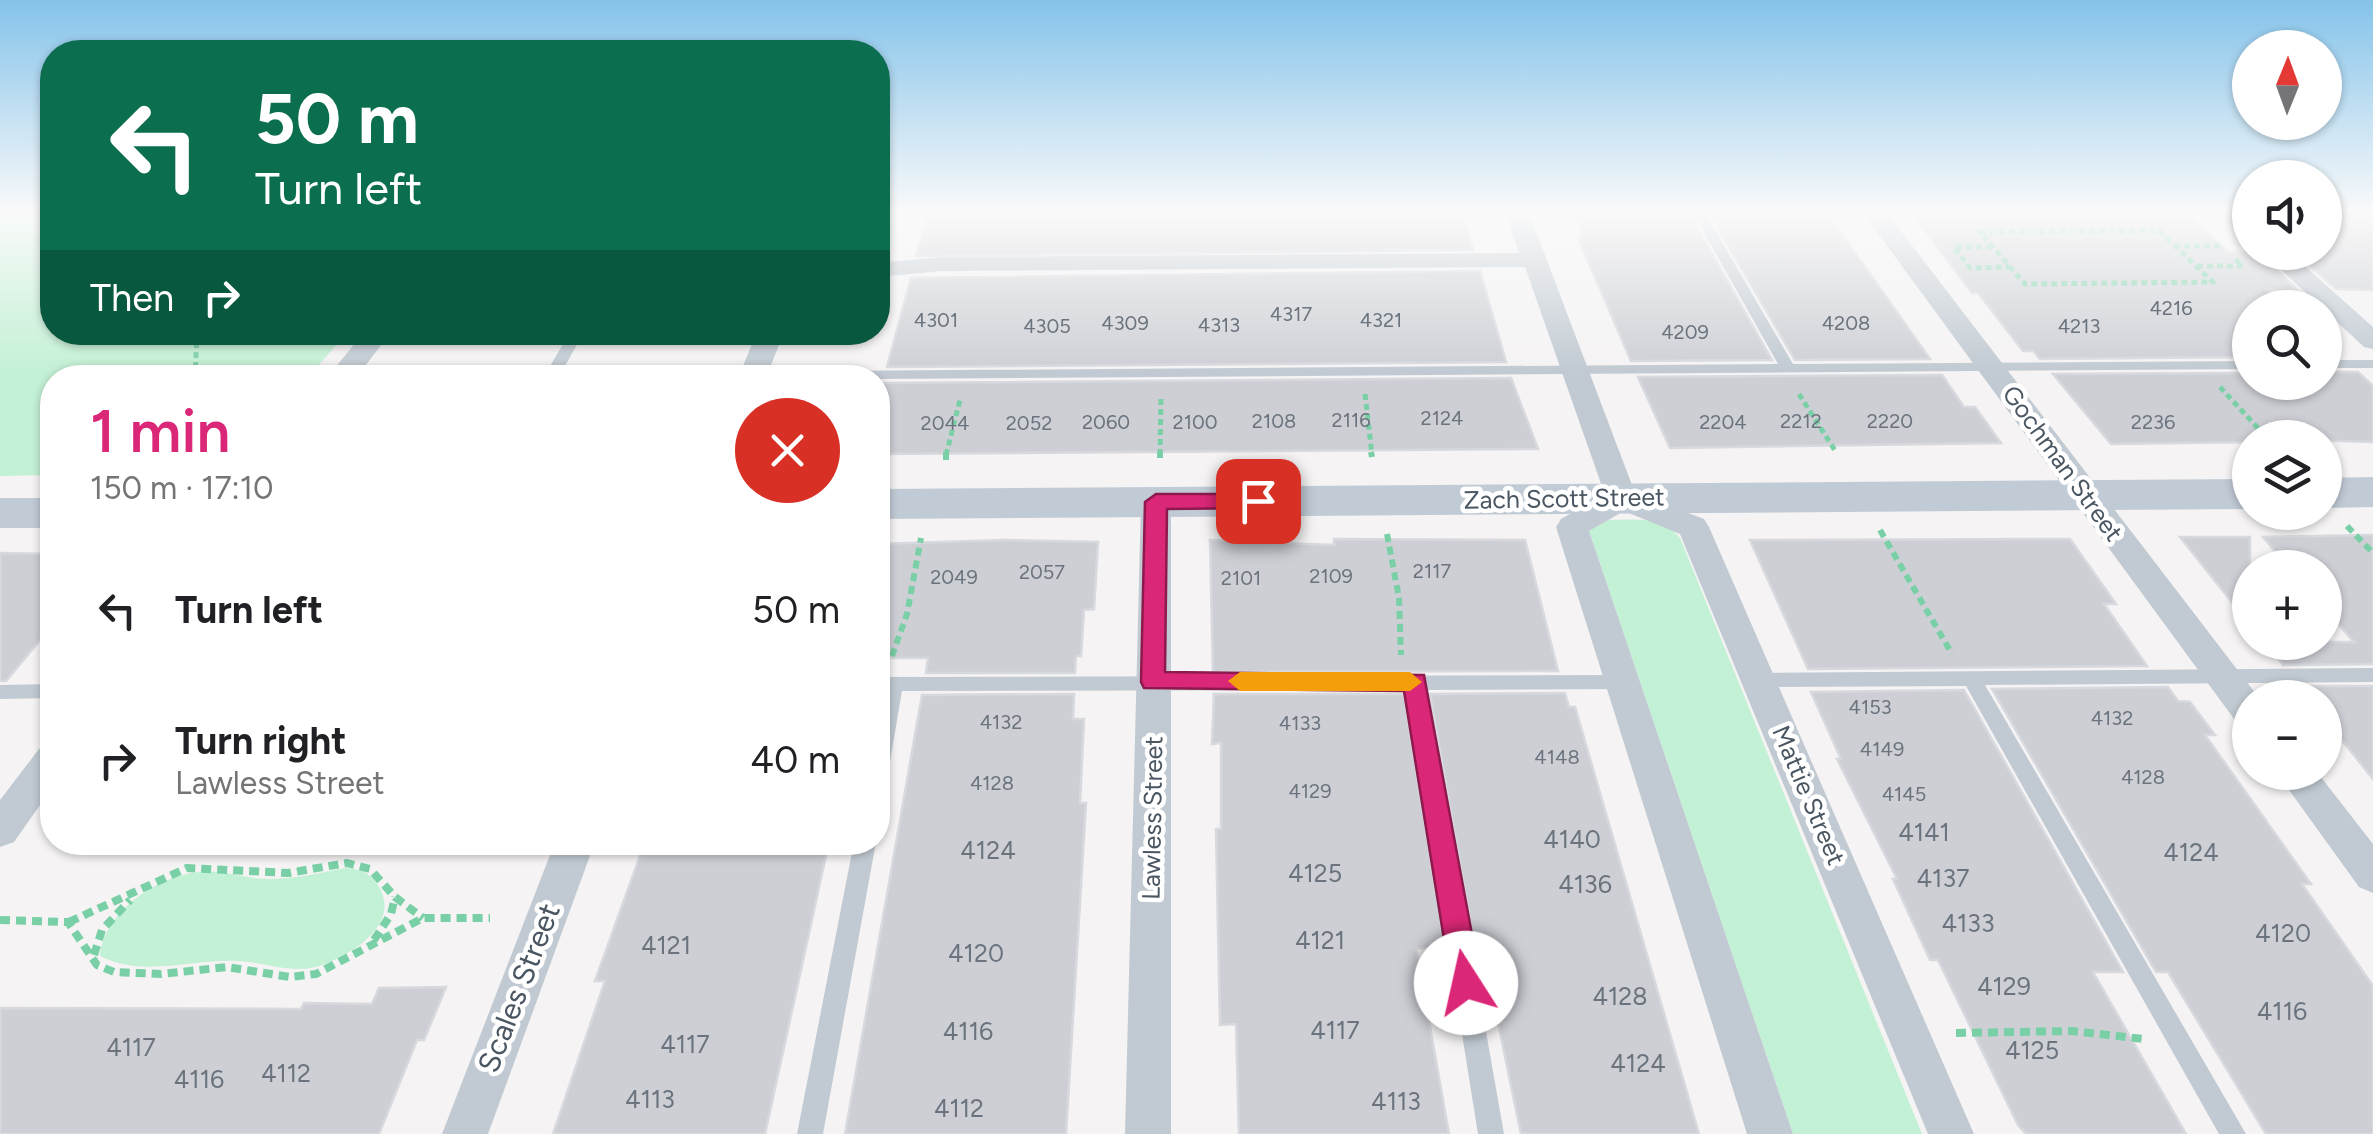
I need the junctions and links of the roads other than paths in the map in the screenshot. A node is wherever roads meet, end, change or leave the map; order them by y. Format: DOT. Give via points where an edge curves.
graph roads {
  1 [pos="922,266"];
  2 [pos="1536,266"];
  3 [pos="1729,266"];
  4 [pos="1917,266"];
  5 [pos="890,269"];
  6 [pos="2294,270"];
  7 [pos="2373,341"];
  8 [pos="367,345"];
  9 [pos="2342,364"];
  10 [pos="2373,364"];
  11 [pos="351,365"];
  12 [pos="2232,365"];
  13 [pos="1995,368"];
  14 [pos="1789,370"];
  15 [pos="1574,371"];
  16 [pos="890,375"];
  17 [pos="1158,480"];
  18 [pos="2232,494"];
  19 [pos="2086,495"];
  20 [pos="1622,498"];
  21 [pos="890,503"];
  22 [pos="0,513"];
  23 [pos="40,513"];
  24 [pos="2373,675"];
  25 [pos="2222,676"];
  26 [pos="1968,678"];
  27 [pos="1760,680"];
  28 [pos="1153,682"];
  29 [pos="1408,682"];
  30 [pos="1626,682"];
  31 [pos="890,684"];
  32 [pos="2232,689"];
  33 [pos="40,691"];
  34 [pos="0,692"];
  35 [pos="40,776"];
  36 [pos="2309,790"];
  37 [pos="0,830"];
  38 [pos="570,855"];
  39 [pos="862,855"];
  40 [pos="2373,875"];
  41 [pos="465,1134"];
  42 [pos="810,1134"];
  43 [pos="1148,1134"];
  44 [pos="1491,1134"];
  45 [pos="1770,1134"];
  46 [pos="1951,1134"];
  47 [pos="2233,1134"];
  1 -- 5 [label="street"];
  2 -- 15 [label="street"];
  3 -- 14 [label="lane"];
  4 -- 13 [label="street, Gochman Street"];
  6 -- 7 [label="street"];
  8 -- 11 [label="street"];
  9 -- 10 [label="lane"];
  12 -- 13 [label="lane"];
  13 -- 14 [label="lane"];
  13 -- 19 [label="street, Gochman Street"];
  14 -- 15 [label="lane"];
  15 -- 16 [label="lane"];
  15 -- 20 [label="street"];
  17 -- 20 [label="street, Zach Scott Street"];
  17 -- 21 [label="street, Zach Scott Street"];
  17 -- 28 [label="street, Lawless Street"];
  18 -- 19 [label="street, Zach Scott Street"];
  19 -- 20 [label="street, Zach Scott Street"];
  19 -- 25 [label="street, Gochman Street"];
  20 -- 27 [label="street, Mattie Street" via="1693,527"];
  20 -- 30 [label="street" via="1572,526"];
  22 -- 23 [label="street"];
  24 -- 25 [label="lane"];
  25 -- 26 [label="lane"];
  25 -- 32 [label="street, Gochman Street"];
  26 -- 27 [label="lane"];
  26 -- 47 [label="lane"];
  27 -- 46 [label="street, Mattie Street"];
  28 -- 29 [label="lane"];
  28 -- 31 [label="lane"];
  28 -- 43 [label="street, Lawless Street"];
  29 -- 30 [label="lane"];
  29 -- 44 [label="lane"];
  30 -- 45 [label="street"];
  33 -- 34 [label="lane"];
  35 -- 37 [label="street"];
  36 -- 40 [label="street"];
  38 -- 41 [label="street, Scales Street"];
  39 -- 42 [label="lane"];
}
